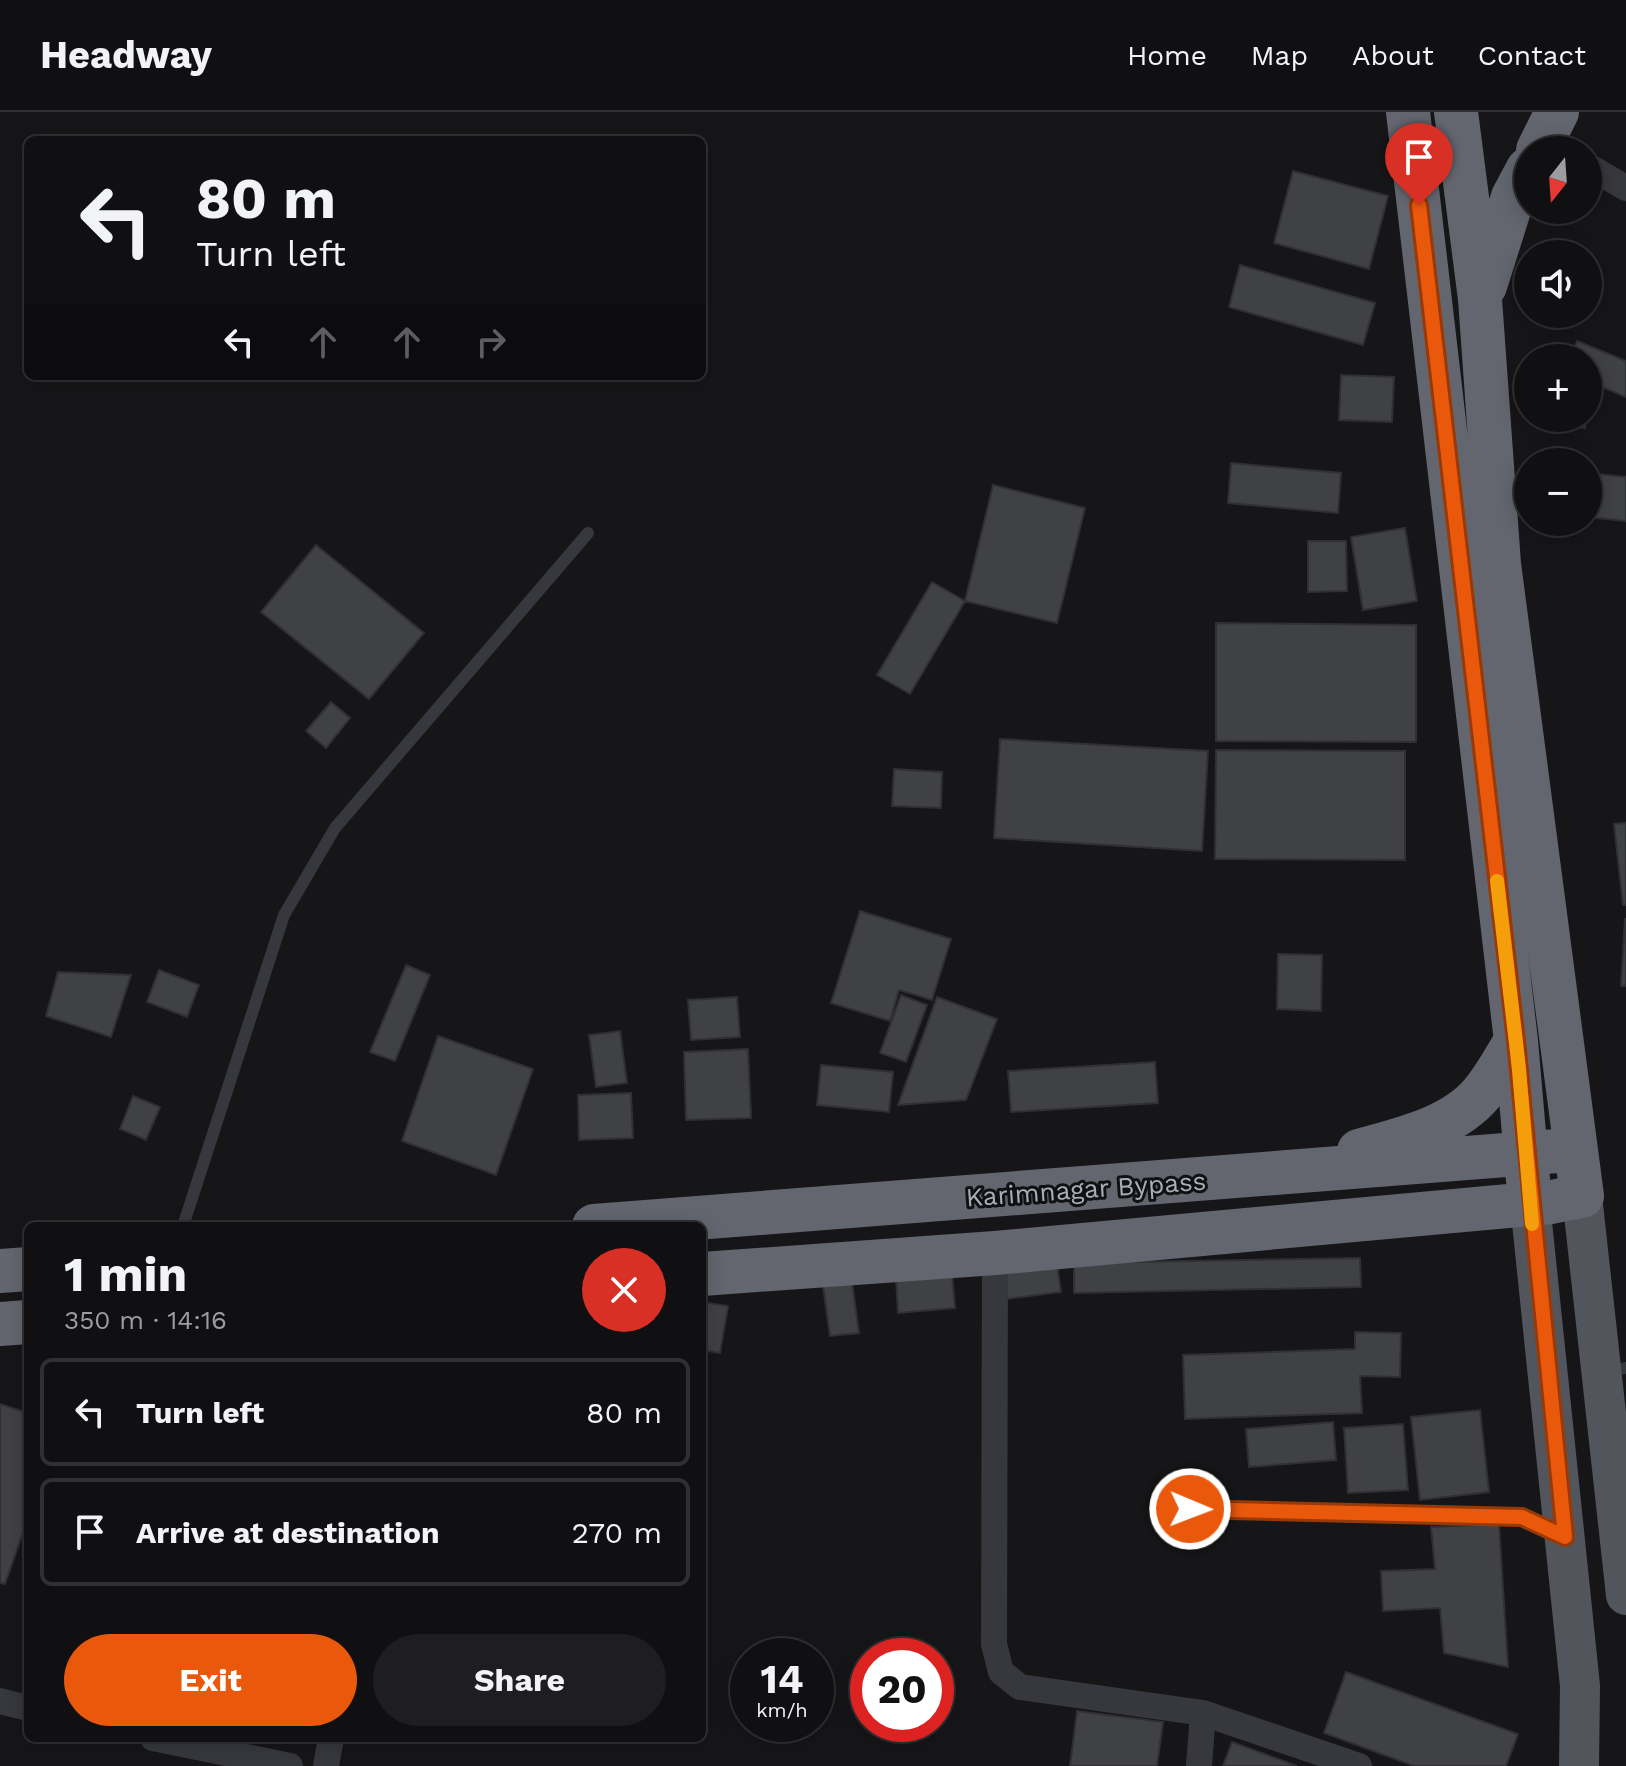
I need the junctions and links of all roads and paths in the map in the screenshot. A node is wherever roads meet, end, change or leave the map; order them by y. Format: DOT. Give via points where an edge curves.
graph roads {
  1 [pos="1408,112"];
  2 [pos="1456,112"];
  3 [pos="1602,174"];
  4 [pos="1626,188"];
  5 [pos="1514,195"];
  6 [pos="1480,299"];
  7 [pos="588,533"];
  8 [pos="1516,1041"];
  9 [pos="1578,1149"];
  10 [pos="1527,1156"];
  11 [pos="1276,1175"];
  12 [pos="1582,1196"];
  13 [pos="1530,1203"];
  14 [pos="184,1222"];
  15 [pos="647,1222"];
  16 [pos="995,1253"];
  17 [pos="24,1269"];
  18 [pos="0,1271"];
  19 [pos="706,1274"];
  20 [pos="24,1322"];
  21 [pos="0,1324"];
  22 [pos="1614,1370"];
  23 [pos="1190,1509"];
  24 [pos="1622,1525"];
  25 [pos="1565,1537"];
  26 [pos="1626,1595"];
  27 [pos="0,1701"];
  28 [pos="24,1707"];
  29 [pos="1203,1713"];
  30 [pos="173,1742"];
  31 [pos="330,1742"];
  32 [pos="290,1766"];
  33 [pos="326,1766"];
  34 [pos="1199,1766"];
  35 [pos="1359,1766"];
  36 [pos="1579,1766"];
  1 -- 8 [label="highway"];
  2 -- 6 [label="highway"];
  3 -- 4 [label="street"];
  5 -- 6 [label="highway"];
  6 -- 9 [label="highway" via="1499,564"];
  7 -- 14 [label="lane" via="335,828 284,915"];
  8 -- 10 [label="highway"];
  8 -- 11 [label="highway" via="1482,1094 1458,1115 1407,1137"];
  9 -- 10 [label="highway, Karimnagar Bypass"];
  9 -- 12 [label="highway"];
  10 -- 11 [label="highway, Karimnagar Bypass"];
  10 -- 13 [label="highway"];
  11 -- 15 [label="highway, Karimnagar Bypass"];
  12 -- 13 [label="highway, Karimnagar Bypass"];
  12 -- 22 [label="main road"];
  13 -- 16 [label="highway, Karimnagar Bypass"];
  13 -- 25 [label="main road"];
  16 -- 19 [label="highway, Karimnagar Bypass"];
  16 -- 29 [label="street" via="994,1644 1001,1672 1020,1687"];
  17 -- 18 [label="highway"];
  20 -- 21 [label="highway"];
  22 -- 24 [label="main road"];
  23 -- 25 [label="lane" via="1522,1517"];
  24 -- 26 [label="main road"];
  25 -- 36 [label="main road" via="1580,1686"];
  27 -- 28 [label="street"];
  29 -- 34 [label="street"];
  29 -- 35 [label="street"];
  30 -- 32 [label="street"];
  31 -- 33 [label="street"];
}
